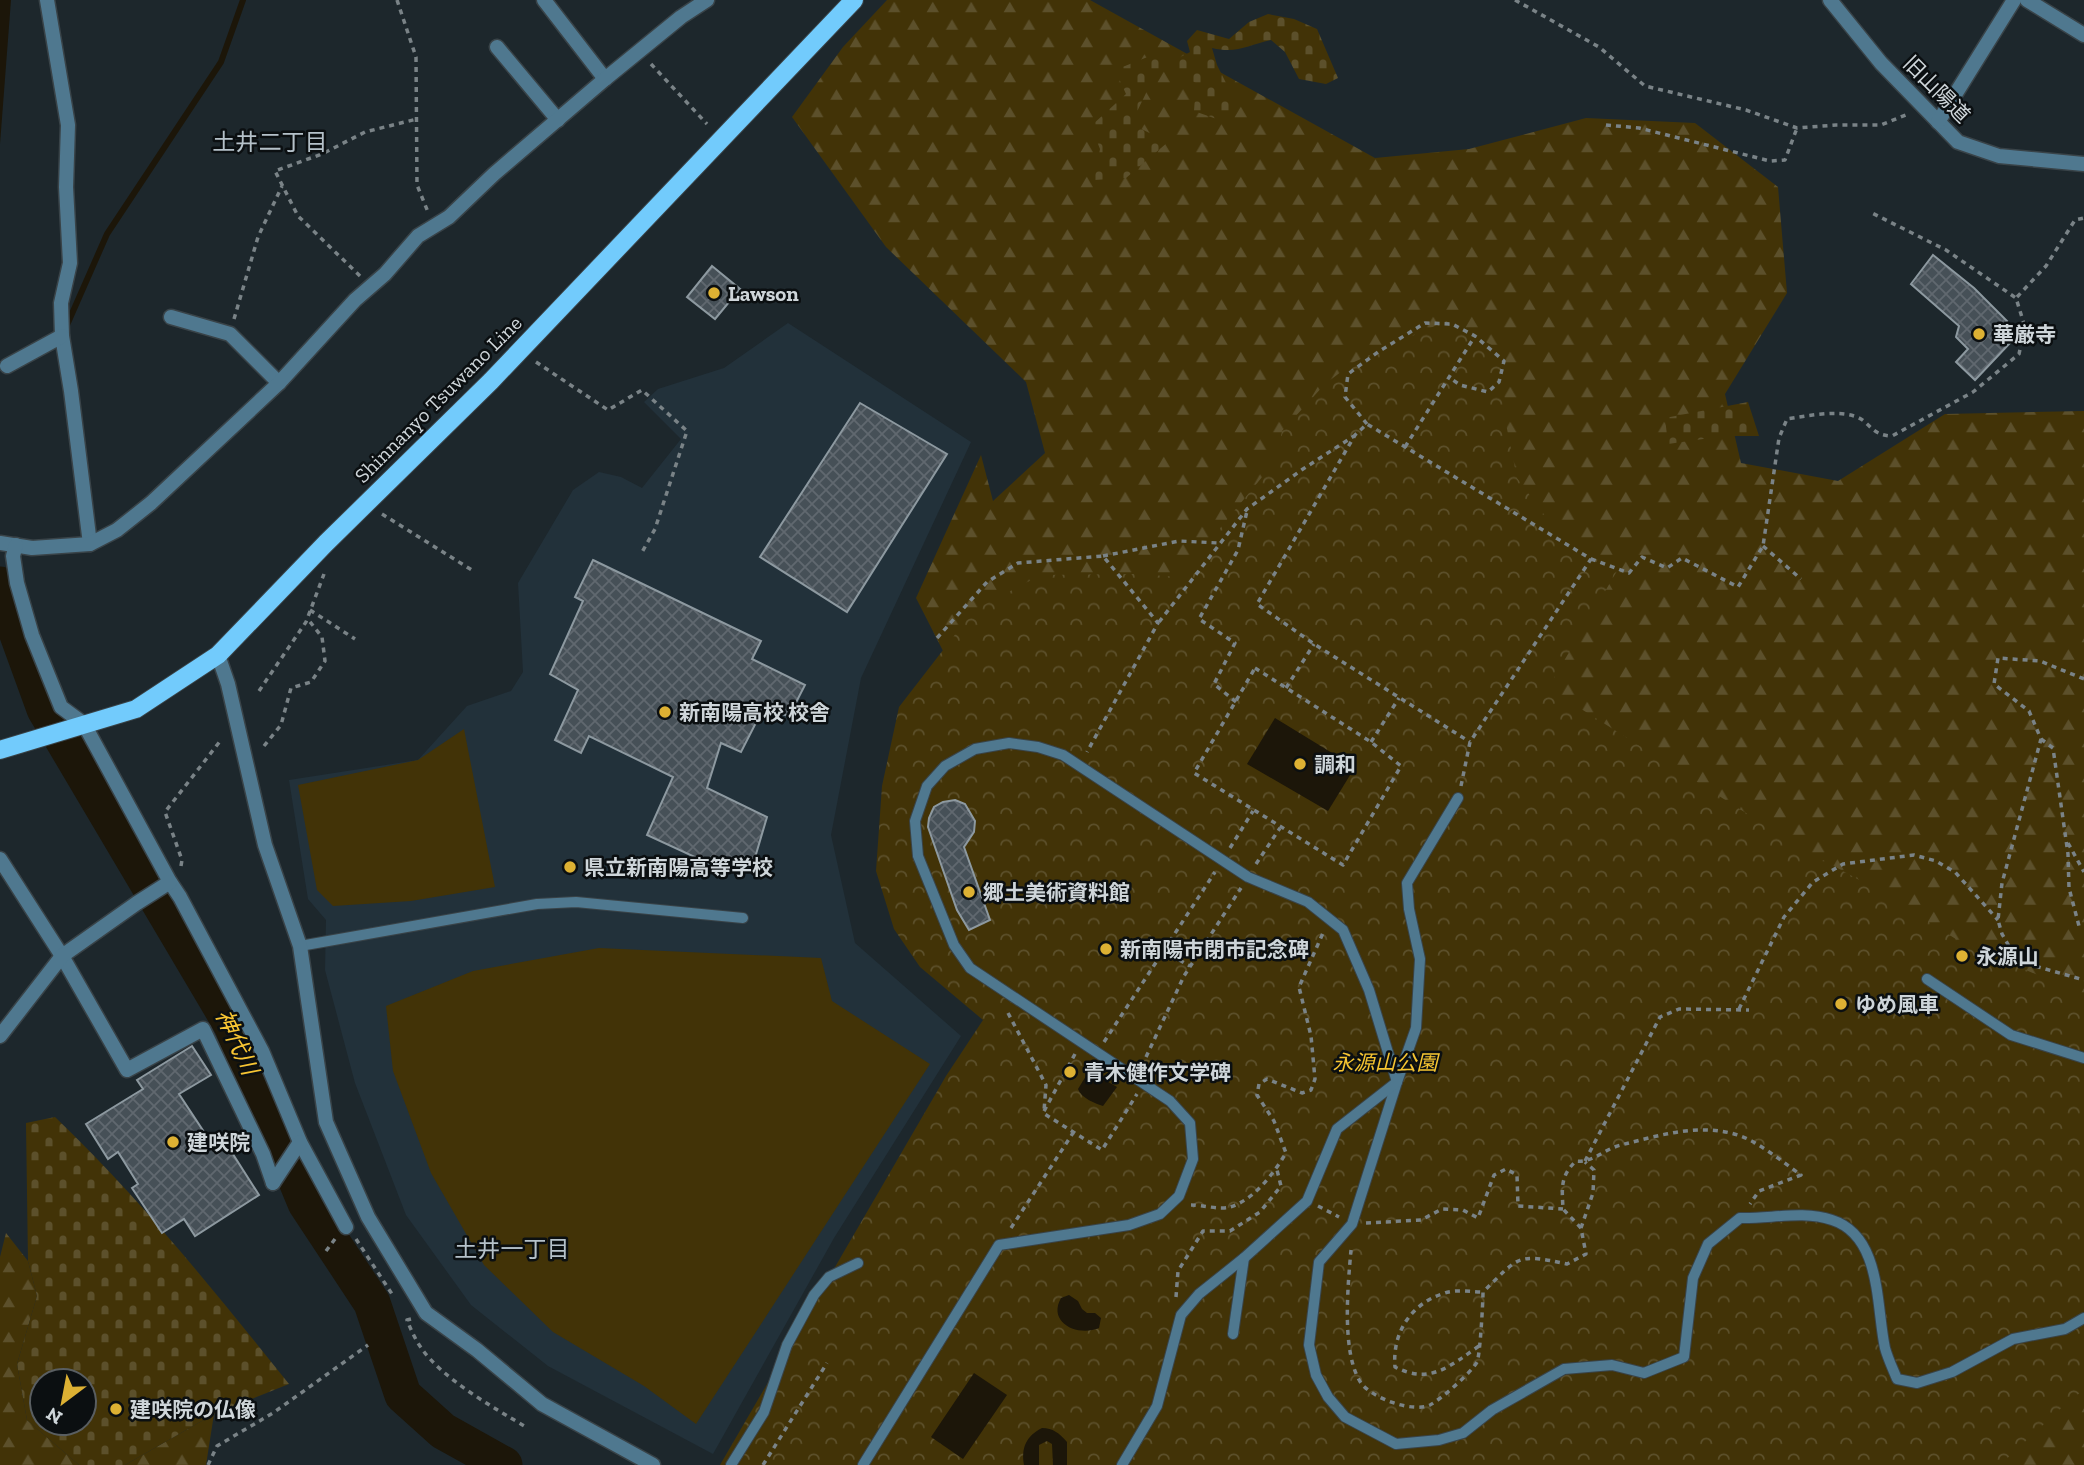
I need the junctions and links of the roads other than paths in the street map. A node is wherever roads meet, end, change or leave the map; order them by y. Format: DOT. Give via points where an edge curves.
graph roads {
  1 [pos="47,0"];
  2 [pos="544,0"];
  3 [pos="707,0"];
  4 [pos="854,0"];
  5 [pos="1830,0"];
  6 [pos="2014,0"];
  7 [pos="2027,0"];
  8 [pos="2084,35"];
  9 [pos="497,47"];
  10 [pos="605,79"];
  11 [pos="558,120"];
  12 [pos="1938,122"];
  13 [pos="2084,164"];
  14 [pos="171,317"];
  15 [pos="62,336"];
  16 [pos="7,366"];
  17 [pos="279,383"];
  18 [pos="0,543"];
  19 [pos="90,544"];
  20 [pos="16,545"];
  21 [pos="218,655"];
  22 [pos="77,726"];
  23 [pos="0,750"];
  24 [pos="1458,799"];
  25 [pos="0,859"];
  26 [pos="170,882"];
  27 [pos="743,918"];
  28 [pos="300,946"];
  29 [pos="62,956"];
  30 [pos="1927,979"];
  31 [pos="0,1036"];
  32 [pos="2084,1058"];
  33 [pos="1397,1082"];
  34 [pos="300,1142"];
  35 [pos="345,1227"];
  36 [pos="1244,1258"];
  37 [pos="858,1263"];
  38 [pos="2084,1318"];
  39 [pos="1233,1334"];
  40 [pos="653,1465"];
  41 [pos="731,1465"];
  42 [pos="863,1465"];
  43 [pos="1122,1465"];
  1 -- 15 [label="street" via="68,125 70,263 61,303"];
  2 -- 10 [label="street"];
  3 -- 10 [label="street"];
  4 -- 21 [label="main road, Shinnanyo Tsuwano Line" via="491,381"];
  5 -- 12 [label="street, 旧山陽道" via="1881,63"];
  6 -- 12 [label="street"];
  7 -- 8 [label="street"];
  9 -- 11 [label="street"];
  10 -- 11 [label="street"];
  11 -- 17 [label="street" via="449,217 418,236"];
  12 -- 13 [label="street, 旧山陽道" via="1958,142 1999,156"];
  14 -- 17 [label="street" via="230,334"];
  15 -- 16 [label="street"];
  15 -- 19 [label="street"];
  17 -- 19 [label="street" via="151,503"];
  18 -- 20 [label="street"];
  19 -- 20 [label="street"];
  20 -- 22 [label="street" via="13,556 32,635 61,707"];
  21 -- 22 [label="main road, Shinnanyo Tsuwano Line" via="136,709"];
  21 -- 28 [label="street" via="265,845"];
  22 -- 23 [label="main road, Shinnanyo Tsuwano Line"];
  22 -- 26 [label="street"];
  24 -- 33 [label="lane" via="1407,883 1420,959 1416,1028"];
  25 -- 29 [label="street"];
  26 -- 29 [label="street"];
  26 -- 34 [label="street" via="262,1051"];
  27 -- 28 [label="lane" via="576,902 537,904"];
  28 -- 40 [label="street" via="326,1122 368,1217 426,1313 541,1404"];
  29 -- 31 [label="street"];
  29 -- 34 [label="street" via="128,1069 202,1029 273,1183"];
  30 -- 32 [label="lane" via="2011,1035"];
  33 -- 36 [label="lane" via="1337,1129 1307,1201"];
  33 -- 38 [label="lane" via="1352,1224 1319,1262 1309,1345 1316,1375 1345,1417 1396,1444 1463,1433 1492,1410 1564,1369 1612,1365 1644,1373 1684,1357 1693,1278 1708,1244 1740,1217 1831,1219 1859,1238 1871,1262 1886,1351 1897,1379 1917,1383 1952,1372 2013,1339 2065,1329"];
  33 -- 42 [label="lane" via="1369,990 1343,930 1308,902 1248,877 1063,755 1009,743 975,749 945,766 927,786 915,821 918,856 954,945 970,968 1170,1101 1190,1123 1193,1158 1179,1196 1160,1213 1129,1225 999,1245"];
  34 -- 35 [label="street"];
  36 -- 39 [label="lane"];
  36 -- 43 [label="lane" via="1181,1315 1157,1406"];
  37 -- 41 [label="lane" via="830,1277 814,1295 787,1345 764,1412"];
}
